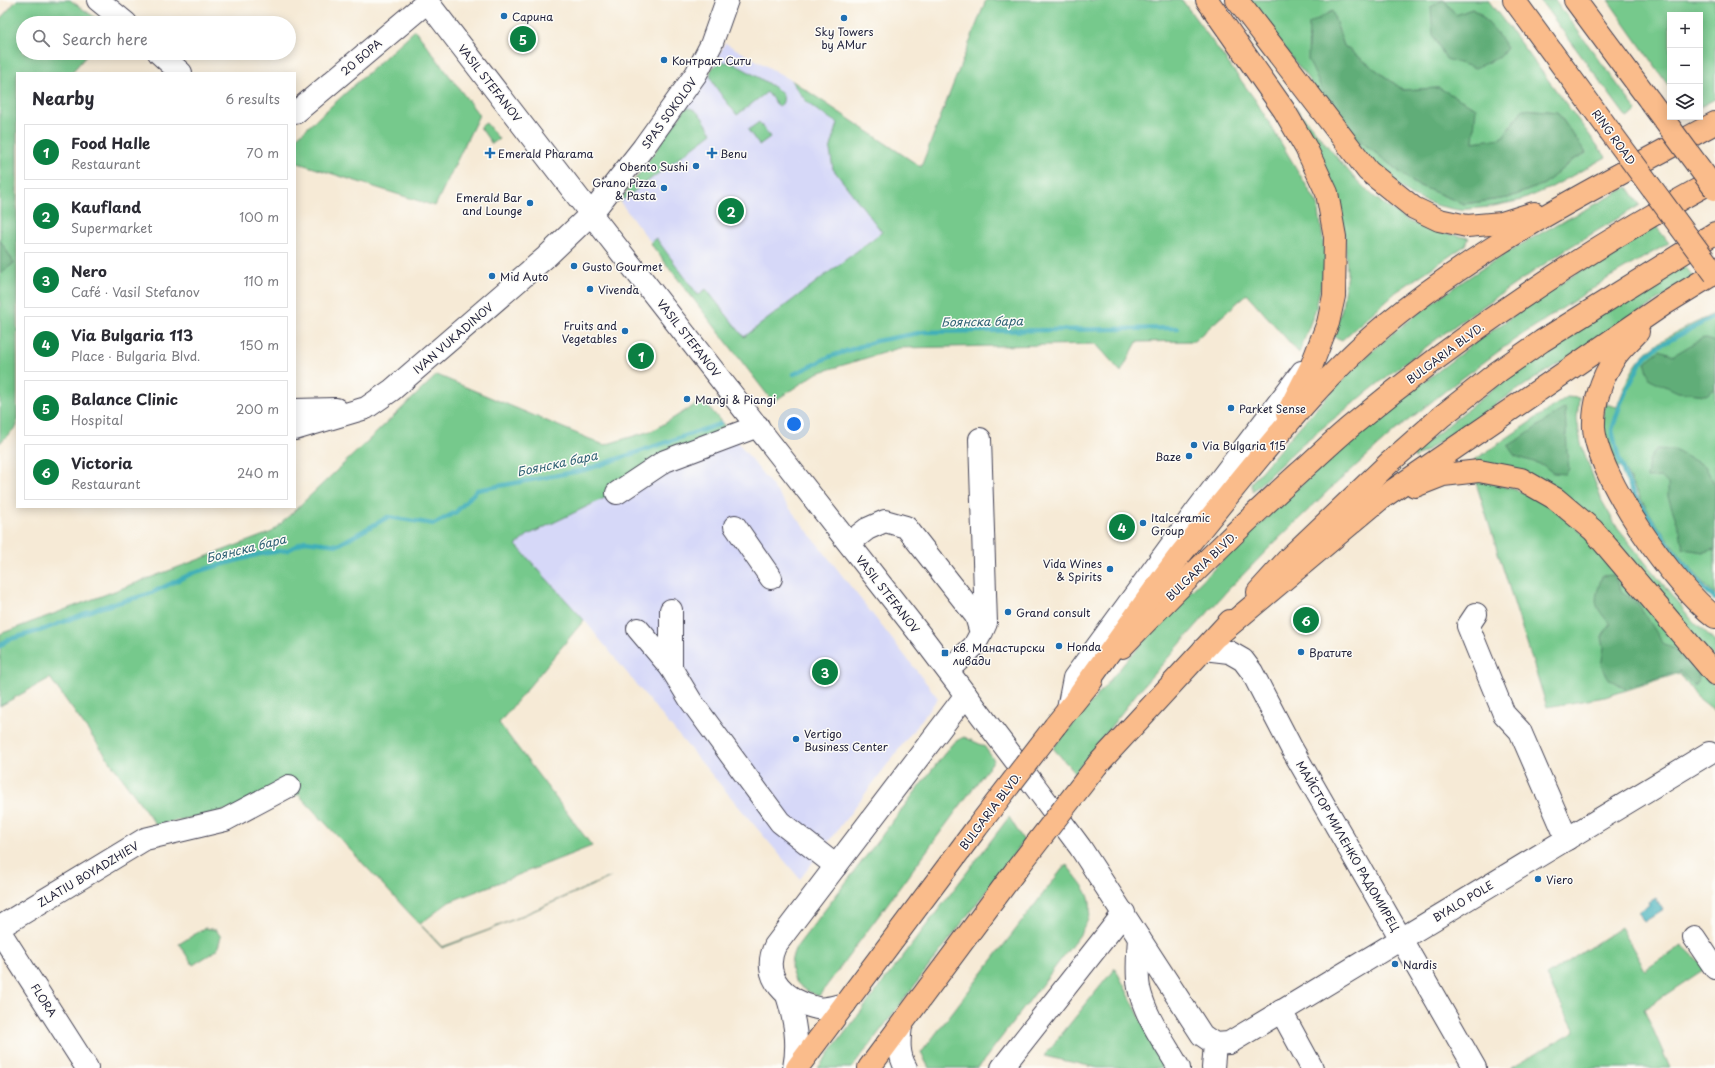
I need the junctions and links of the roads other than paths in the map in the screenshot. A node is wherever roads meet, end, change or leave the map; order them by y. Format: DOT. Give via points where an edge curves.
graph roads {
  1 [pos="98,0"];
  2 [pos="727,0"];
  3 [pos="1207,0"];
  4 [pos="1238,0"];
  5 [pos="1514,0"];
  6 [pos="1575,0"];
  7 [pos="427,1"];
  8 [pos="117,16"];
  9 [pos="167,60"];
  10 [pos="180,72"];
  11 [pos="296,112"];
  12 [pos="1715,123"];
  13 [pos="1715,180"];
  14 [pos="1715,189"];
  15 [pos="1562,205"];
  16 [pos="591,214"];
  17 [pos="1715,233"];
  18 [pos="1715,273"];
  19 [pos="1662,305"];
  20 [pos="1316,354"];
  21 [pos="366,408"];
  22 [pos="296,410"];
  23 [pos="758,426"];
  24 [pos="296,429"];
  25 [pos="980,439"];
  26 [pos="1273,440"];
  27 [pos="617,493"];
  28 [pos="1379,500"];
  29 [pos="735,526"];
  30 [pos="849,543"];
  31 [pos="771,578"];
  32 [pos="671,610"];
  33 [pos="1476,614"];
  34 [pos="1715,617"];
  35 [pos="638,629"];
  36 [pos="981,633"];
  37 [pos="1211,642"];
  38 [pos="671,668"];
  39 [pos="948,670"];
  40 [pos="1715,674"];
  41 [pos="966,695"];
  42 [pos="1068,709"];
  43 [pos="1709,753"];
  44 [pos="289,786"];
  45 [pos="1567,839"];
  46 [pos="836,866"];
  47 [pos="1124,913"];
  48 [pos="0,926"];
  49 [pos="0,932"];
  50 [pos="1139,938"];
  51 [pos="1694,938"];
  52 [pos="1401,939"];
  53 [pos="1715,968"];
  54 [pos="787,995"];
  55 [pos="844,1004"];
  56 [pos="1281,1011"];
  57 [pos="901,1026"];
  58 [pos="1215,1044"];
  59 [pos="87,1068"];
  60 [pos="794,1068"];
  61 [pos="797,1068"];
  62 [pos="869,1068"];
  63 [pos="906,1068"];
  64 [pos="1002,1068"];
  65 [pos="1179,1068"];
  66 [pos="1213,1068"];
  67 [pos="1312,1068"];
  68 [pos="1475,1068"];
  1 -- 8 [label="street"];
  2 -- 16 [label="street, SPAS SOKOLOV" via="711,45 696,74"];
  3 -- 20 [label="main road" via="1284,110 1306,148 1327,193 1334,237 1334,296 1328,323"];
  4 -- 15 [label="main road" via="1368,171 1414,208 1439,220 1479,226 1502,223"];
  5 -- 18 [label="main road, RING ROAD, bridge"];
  6 -- 14 [label="main road, bridge"];
  7 -- 11 [label="street, 20 БОРА"];
  7 -- 16 [label="street, VASIL STEFANOV"];
  9 -- 10 [label="street"];
  12 -- 15 [label="main road"];
  13 -- 42 [label="main road, BULGARIA BLVD." via="1648,216 1517,301 1434,359 1348,428 1206,561 1119,650"];
  15 -- 26 [label="main road" via="1474,259 1389,322 1336,370"];
  16 -- 21 [label="street, IVAN VUKADINOV" via="546,257 392,390"];
  16 -- 23 [label="street, VASIL STEFANOV"];
  17 -- 37 [label="main road" via="1542,341 1442,416 1290,558"];
  18 -- 19 [label="main road"];
  19 -- 28 [label="main road"];
  19 -- 34 [label="main road" via="1615,358 1599,393 1594,429 1604,464 1632,516 1686,591"];
  20 -- 26 [label="main road"];
  20 -- 42 [label="street" via="1074,678"];
  21 -- 22 [label="street"];
  21 -- 24 [label="street, IVAN VUKADINOV"];
  23 -- 27 [label="street" via="665,461"];
  23 -- 30 [label="street, VASIL STEFANOV"];
  25 -- 36 [label="street" via="986,623"];
  26 -- 42 [label="main road" via="1180,556"];
  28 -- 37 [label="main road"];
  28 -- 40 [label="main road" via="1443,475 1479,471 1521,479 1556,499 1593,530"];
  29 -- 31 [label="street"];
  30 -- 36 [label="street" via="885,521 906,527 976,616"];
  30 -- 39 [label="street, VASIL STEFANOV"];
  32 -- 38 [label="street"];
  33 -- 45 [label="street" via="1468,626 1474,641 1504,714 1520,731"];
  35 -- 38 [label="street"];
  36 -- 39 [label="street" via="974,646"];
  37 -- 52 [label="street, МАЙСТОР МИЛЕНКО РАДОМИРЕЦ" via="1243,660 1252,672 1292,749"];
  37 -- 57 [label="main road, bridge" via="1098,764"];
  38 -- 46 [label="street" via="691,701 780,822"];
  39 -- 41 [label="street, VASIL STEFANOV"];
  41 -- 46 [label="street"];
  41 -- 47 [label="street, VASIL STEFANOV" via="1080,846"];
  42 -- 55 [label="main road, BULGARIA BLVD., bridge"];
  43 -- 45 [label="street, BYALO POLE"];
  44 -- 48 [label="street, ZLATIU BOYADZHIEV" via="225,820 145,839"];
  45 -- 52 [label="street, BYALO POLE"];
  46 -- 54 [label="street" via="771,953 772,975"];
  47 -- 50 [label="street, VASIL STEFANOV"];
  47 -- 64 [label="street"];
  49 -- 59 [label="street, FLORA"];
  50 -- 58 [label="street, VASIL STEFANOV" via="1202,1035"];
  50 -- 65 [label="street" via="1137,967 1140,988 1148,1014"];
  51 -- 53 [label="street"];
  52 -- 56 [label="street, BYALO POLE"];
  52 -- 68 [label="street, МАЙСТОР МИЛЕНКО РАДОМИРЕЦ"];
  54 -- 55 [label="street" via="817,1008"];
  54 -- 60 [label="street" via="797,1033"];
  55 -- 61 [label="main road, BULGARIA BLVD."];
  56 -- 58 [label="street, BYALO POLE" via="1228,1043"];
  56 -- 67 [label="street"];
  57 -- 62 [label="main road"];
  57 -- 63 [label="street" via="900,1055"];
  58 -- 66 [label="street"];
}
